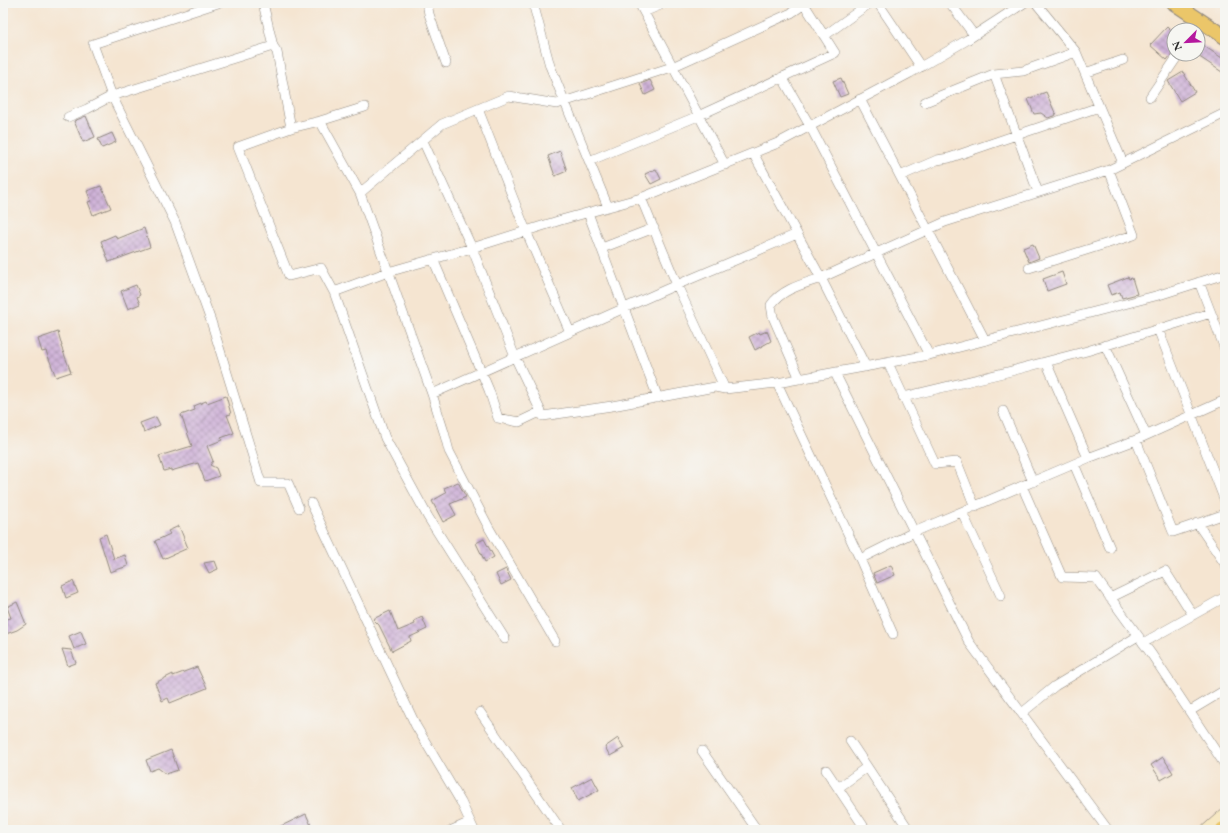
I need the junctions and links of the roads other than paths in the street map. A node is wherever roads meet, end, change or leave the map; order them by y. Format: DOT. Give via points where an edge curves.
graph roads {
  1 [pos="218,3"];
  2 [pos="263,3"];
  3 [pos="427,3"];
  4 [pos="533,3"];
  5 [pos="639,3"];
  6 [pos="666,3"];
  7 [pos="870,3"];
  8 [pos="878,3"];
  9 [pos="950,3"];
  10 [pos="1024,3"];
  11 [pos="1036,3"];
  12 [pos="1174,3"];
  13 [pos="805,4"];
  14 [pos="644,12"];
  15 [pos="1194,22"];
  16 [pos="1206,29"];
  17 [pos="974,35"];
  18 [pos="824,36"];
  19 [pos="1225,37"];
  20 [pos="273,46"];
  21 [pos="1076,52"];
  22 [pos="1123,60"];
  23 [pos="1174,62"];
  24 [pos="446,63"];
  25 [pos="672,67"];
  26 [pos="921,67"];
  27 [pos="1085,73"];
  28 [pos="994,74"];
  29 [pos="782,77"];
  30 [pos="112,96"];
  31 [pos="1150,97"];
  32 [pos="860,99"];
  33 [pos="565,102"];
  34 [pos="925,102"];
  35 [pos="365,107"];
  36 [pos="1099,107"];
  37 [pos="478,109"];
  38 [pos="1225,113"];
  39 [pos="698,116"];
  40 [pos="68,117"];
  41 [pos="320,121"];
  42 [pos="810,126"];
  43 [pos="291,128"];
  44 [pos="1017,135"];
  45 [pos="423,141"];
  46 [pos="752,153"];
  47 [pos="589,161"];
  48 [pos="1123,163"];
  49 [pos="724,165"];
  50 [pos="1109,170"];
  51 [pos="900,176"];
  52 [pos="1038,192"];
  53 [pos="360,193"];
  54 [pos="641,198"];
  55 [pos="608,207"];
  56 [pos="588,213"];
  57 [pos="654,228"];
  58 [pos="928,230"];
  59 [pos="526,231"];
  60 [pos="797,234"];
  61 [pos="472,248"];
  62 [pos="602,248"];
  63 [pos="876,253"];
  64 [pos="433,259"];
  65 [pos="1029,268"];
  66 [pos="388,272"];
  67 [pos="1225,274"];
  68 [pos="821,278"];
  69 [pos="1199,282"];
  70 [pos="677,285"];
  71 [pos="334,292"];
  72 [pos="624,308"];
  73 [pos="1211,314"];
  74 [pos="1158,329"];
  75 [pos="570,332"];
  76 [pos="986,340"];
  77 [pos="1105,345"];
  78 [pos="1225,349"];
  79 [pos="929,355"];
  80 [pos="516,357"];
  81 [pos="1046,362"];
  82 [pos="888,363"];
  83 [pos="866,367"];
  84 [pos="481,372"];
  85 [pos="835,373"];
  86 [pos="800,379"];
  87 [pos="777,383"];
  88 [pos="725,389"];
  89 [pos="432,394"];
  90 [pos="903,397"];
  91 [pos="658,398"];
  92 [pos="1225,400"];
  93 [pos="1003,411"];
  94 [pos="540,412"];
  95 [pos="1191,414"];
  96 [pos="1146,435"];
  97 [pos="1136,440"];
  98 [pos="1088,458"];
  99 [pos="1074,464"];
  100 [pos="1033,482"];
  101 [pos="1022,486"];
  102 [pos="1225,501"];
  103 [pos="311,503"];
  104 [pos="975,507"];
  105 [pos="299,508"];
  106 [pos="962,512"];
  107 [pos="1225,514"];
  108 [pos="1197,523"];
  109 [pos="914,532"];
  110 [pos="1110,548"];
  111 [pos="860,559"];
  112 [pos="1225,564"];
  113 [pos="1001,596"];
  114 [pos="1225,597"];
  115 [pos="1110,598"];
  116 [pos="1194,615"];
  117 [pos="893,634"];
  118 [pos="1138,636"];
  119 [pos="506,639"];
  120 [pos="555,641"];
  121 [pos="1143,644"];
  122 [pos="1225,690"];
  123 [pos="1190,711"];
  124 [pos="480,712"];
  125 [pos="1022,713"];
  126 [pos="850,741"];
  127 [pos="702,751"];
  128 [pos="1225,765"];
  129 [pos="867,767"];
  130 [pos="826,770"];
  131 [pos="838,788"];
  132 [pos="1225,815"];
  133 [pos="472,826"];
  134 [pos="452,830"];
  135 [pos="561,830"];
  136 [pos="757,830"];
  137 [pos="866,830"];
  138 [pos="909,830"];
  139 [pos="1108,830"];
  140 [pos="1208,830"];
  1 -- 30 [label="street" via="93,44"];
  2 -- 20 [label="street"];
  3 -- 24 [label="street"];
  4 -- 33 [label="street" via="550,66"];
  5 -- 14 [label="street"];
  6 -- 14 [label="street"];
  7 -- 18 [label="street"];
  8 -- 26 [label="street"];
  9 -- 17 [label="street"];
  10 -- 17 [label="street"];
  11 -- 21 [label="street"];
  12 -- 15 [label="main road"];
  13 -- 18 [label="street"];
  13 -- 25 [label="street" via="791,13"];
  14 -- 25 [label="street"];
  16 -- 19 [label="main road"];
  17 -- 26 [label="street"];
  18 -- 29 [label="street" via="835,53"];
  20 -- 30 [label="street"];
  20 -- 43 [label="street" via="277,52"];
  21 -- 27 [label="street"];
  21 -- 28 [label="street" via="1023,71"];
  22 -- 27 [label="street"];
  23 -- 31 [label="street"];
  25 -- 33 [label="street"];
  25 -- 39 [label="street"];
  26 -- 32 [label="street"];
  27 -- 36 [label="street"];
  28 -- 34 [label="street"];
  28 -- 44 [label="street"];
  29 -- 39 [label="street"];
  29 -- 42 [label="street"];
  30 -- 40 [label="street"];
  30 -- 105 [label="street" via="175,222 211,321 262,483 288,483"];
  32 -- 42 [label="street"];
  32 -- 51 [label="street"];
  33 -- 37 [label="street" via="557,104 509,96"];
  33 -- 47 [label="street"];
  35 -- 41 [label="street"];
  36 -- 44 [label="street"];
  36 -- 48 [label="street"];
  37 -- 45 [label="street" via="442,124"];
  37 -- 59 [label="street"];
  38 -- 48 [label="street"];
  39 -- 47 [label="street"];
  39 -- 49 [label="street"];
  41 -- 43 [label="street"];
  41 -- 53 [label="street"];
  42 -- 46 [label="street"];
  42 -- 63 [label="street"];
  43 -- 71 [label="street" via="238,147 288,276 321,268"];
  44 -- 51 [label="street" via="937,160"];
  44 -- 52 [label="street"];
  45 -- 53 [label="street"];
  45 -- 61 [label="street"];
  46 -- 49 [label="street"];
  46 -- 60 [label="street"];
  47 -- 55 [label="street"];
  48 -- 50 [label="street"];
  49 -- 54 [label="street"];
  50 -- 52 [label="street"];
  50 -- 65 [label="street" via="1134,235"];
  51 -- 58 [label="street"];
  52 -- 58 [label="street" via="945,222"];
  53 -- 66 [label="street"];
  54 -- 55 [label="street"];
  54 -- 57 [label="street"];
  55 -- 56 [label="street"];
  56 -- 59 [label="street"];
  56 -- 62 [label="street"];
  57 -- 62 [label="street"];
  57 -- 70 [label="street"];
  58 -- 63 [label="street"];
  58 -- 76 [label="street"];
  59 -- 61 [label="street"];
  59 -- 75 [label="street"];
  60 -- 68 [label="street"];
  60 -- 70 [label="street"];
  61 -- 64 [label="street"];
  61 -- 80 [label="street"];
  62 -- 72 [label="street"];
  63 -- 68 [label="street"];
  63 -- 79 [label="street"];
  64 -- 66 [label="street"];
  64 -- 84 [label="street"];
  66 -- 71 [label="street"];
  66 -- 89 [label="street"];
  67 -- 69 [label="street"];
  68 -- 83 [label="street"];
  68 -- 86 [label="street" via="783,293 771,305 773,318"];
  69 -- 73 [label="street"];
  69 -- 76 [label="street" via="1159,295"];
  70 -- 72 [label="street"];
  70 -- 88 [label="street"];
  71 -- 119 [label="street" via="385,438 428,517"];
  72 -- 75 [label="street"];
  72 -- 91 [label="street"];
  73 -- 74 [label="street"];
  73 -- 78 [label="street"];
  74 -- 77 [label="street"];
  74 -- 95 [label="street"];
  75 -- 80 [label="street"];
  76 -- 79 [label="street"];
  77 -- 81 [label="street"];
  77 -- 96 [label="street"];
  79 -- 82 [label="street"];
  80 -- 84 [label="street"];
  80 -- 94 [label="street"];
  81 -- 90 [label="street"];
  81 -- 98 [label="street"];
  82 -- 83 [label="street"];
  82 -- 90 [label="street"];
  83 -- 85 [label="street"];
  84 -- 89 [label="street"];
  84 -- 94 [label="street" via="498,418 519,422"];
  85 -- 86 [label="street"];
  85 -- 109 [label="street"];
  86 -- 87 [label="street"];
  87 -- 88 [label="street"];
  87 -- 111 [label="street"];
  88 -- 91 [label="street" via="715,387"];
  89 -- 120 [label="street" via="449,451 489,528"];
  90 -- 104 [label="street" via="935,464 957,462"];
  91 -- 94 [label="street" via="566,414 543,416"];
  92 -- 95 [label="street"];
  93 -- 100 [label="street"];
  95 -- 96 [label="street"];
  95 -- 102 [label="street"];
  96 -- 97 [label="street"];
  97 -- 98 [label="street"];
  97 -- 108 [label="street" via="1173,532"];
  98 -- 99 [label="street"];
  99 -- 100 [label="street"];
  99 -- 110 [label="street"];
  100 -- 101 [label="street"];
  101 -- 104 [label="street"];
  101 -- 115 [label="street" via="1062,577 1096,578"];
  103 -- 133 [label="street" via="416,726 461,802"];
  104 -- 106 [label="street"];
  106 -- 109 [label="street"];
  106 -- 113 [label="street"];
  107 -- 108 [label="street"];
  108 -- 112 [label="street"];
  109 -- 111 [label="street"];
  109 -- 125 [label="street" via="969,642"];
  111 -- 117 [label="street"];
  114 -- 116 [label="street"];
  115 -- 116 [label="street" via="1165,571"];
  115 -- 118 [label="street"];
  116 -- 121 [label="street"];
  118 -- 121 [label="street"];
  118 -- 125 [label="street" via="1055,686"];
  121 -- 123 [label="street"];
  122 -- 123 [label="street"];
  123 -- 128 [label="street"];
  124 -- 135 [label="street"];
  125 -- 139 [label="street"];
  126 -- 129 [label="street"];
  127 -- 136 [label="street"];
  129 -- 131 [label="street"];
  129 -- 138 [label="street"];
  130 -- 131 [label="street"];
  131 -- 137 [label="street"];
  132 -- 140 [label="main road"];
  133 -- 134 [label="street"];
}
